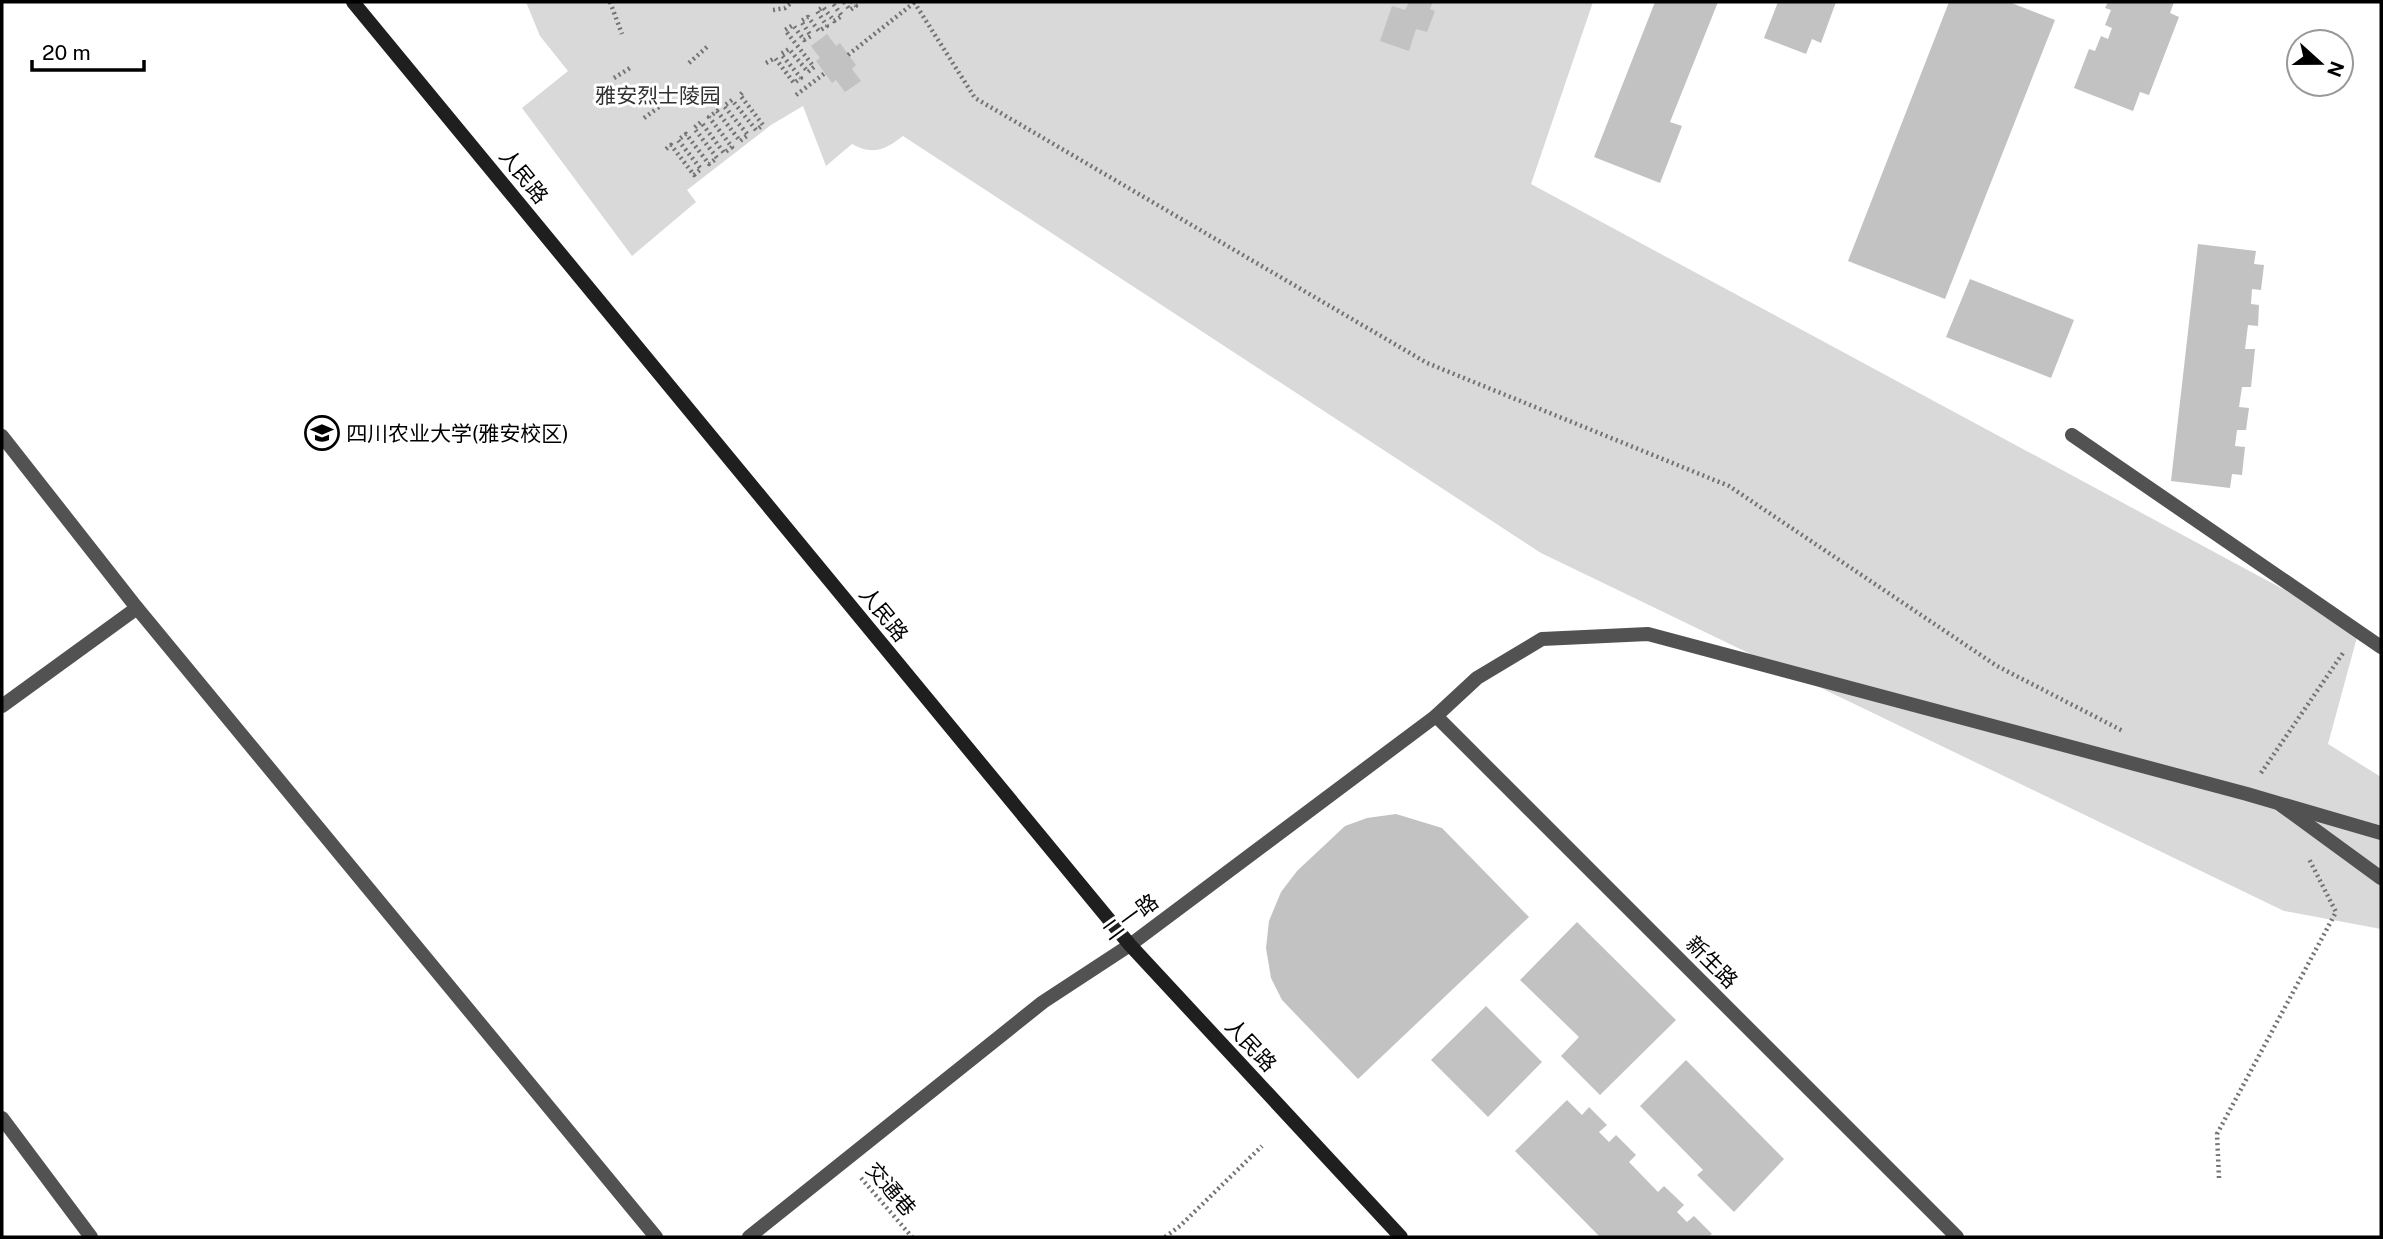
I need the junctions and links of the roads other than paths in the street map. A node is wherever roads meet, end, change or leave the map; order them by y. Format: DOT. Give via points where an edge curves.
graph roads {
  1 [pos="353,2"];
  2 [pos="2072,435"];
  3 [pos="2,436"];
  4 [pos="137,608"];
  5 [pos="2381,647"];
  6 [pos="2,706"];
  7 [pos="1436,716"];
  8 [pos="2279,804"];
  9 [pos="2381,833"];
  10 [pos="2381,878"];
  11 [pos="1130,945"];
  12 [pos="2,1118"];
  13 [pos="91,1237"];
  14 [pos="656,1237"];
  15 [pos="749,1237"];
  16 [pos="1401,1237"];
  17 [pos="1957,1237"];
  1 -- 11 [label="main road, 人民路"];
  2 -- 5 [label="street"];
  3 -- 4 [label="street"];
  4 -- 6 [label="street"];
  4 -- 14 [label="street"];
  7 -- 8 [label="street, 二一路" via="1477,678 1542,639 1648,634"];
  7 -- 11 [label="street, 二一路"];
  7 -- 17 [label="street, 新生路"];
  8 -- 9 [label="street"];
  8 -- 10 [label="street"];
  11 -- 15 [label="street, 二一路" via="1043,1002"];
  11 -- 16 [label="main road, 人民路"];
  12 -- 13 [label="street"];
}
